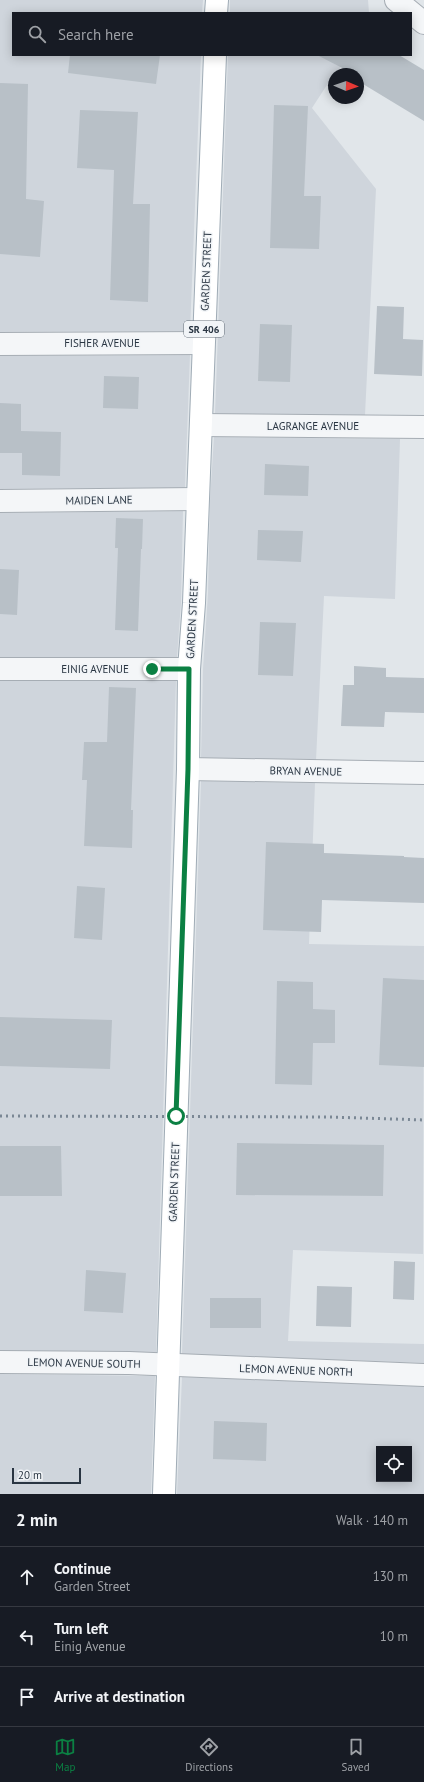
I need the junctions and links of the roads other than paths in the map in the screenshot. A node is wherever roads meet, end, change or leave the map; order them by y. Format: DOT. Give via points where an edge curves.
graph roads {
  1 [pos="217,0"];
  2 [pos="396,0"];
  3 [pos="216,12"];
  4 [pos="411,12"];
  5 [pos="412,13"];
  6 [pos="424,23"];
  7 [pos="215,56"];
  8 [pos="203,343"];
  9 [pos="0,344"];
  10 [pos="201,425"];
  11 [pos="424,427"];
  12 [pos="197,499"];
  13 [pos="0,501"];
  14 [pos="0,668"];
  15 [pos="189,669"];
  16 [pos="188,769"];
  17 [pos="424,774"];
  18 [pos="0,1362"];
  19 [pos="169,1365"];
  20 [pos="424,1375"];
  21 [pos="164,1494"];
  1 -- 3 [label="main road"];
  2 -- 4 [label="street"];
  5 -- 6 [label="street"];
  7 -- 8 [label="main road, GARDEN STREET / SR 406"];
  8 -- 9 [label="street, FISHER AVENUE"];
  8 -- 10 [label="main road, GARDEN STREET / SR 406"];
  10 -- 11 [label="street, LAGRANGE AVENUE"];
  10 -- 12 [label="main road, GARDEN STREET / SR 406"];
  12 -- 13 [label="street, MAIDEN LANE"];
  12 -- 15 [label="main road, GARDEN STREET / SR 406"];
  14 -- 15 [label="street, EINIG AVENUE"];
  15 -- 16 [label="main road, GARDEN STREET / SR 406"];
  16 -- 17 [label="street, BRYAN AVENUE"];
  16 -- 19 [label="main road, GARDEN STREET / SR 406"];
  18 -- 19 [label="street, LEMON AVENUE SOUTH"];
  19 -- 20 [label="street, LEMON AVENUE NORTH"];
  19 -- 21 [label="main road, GARDEN STREET / SR 406"];
}
